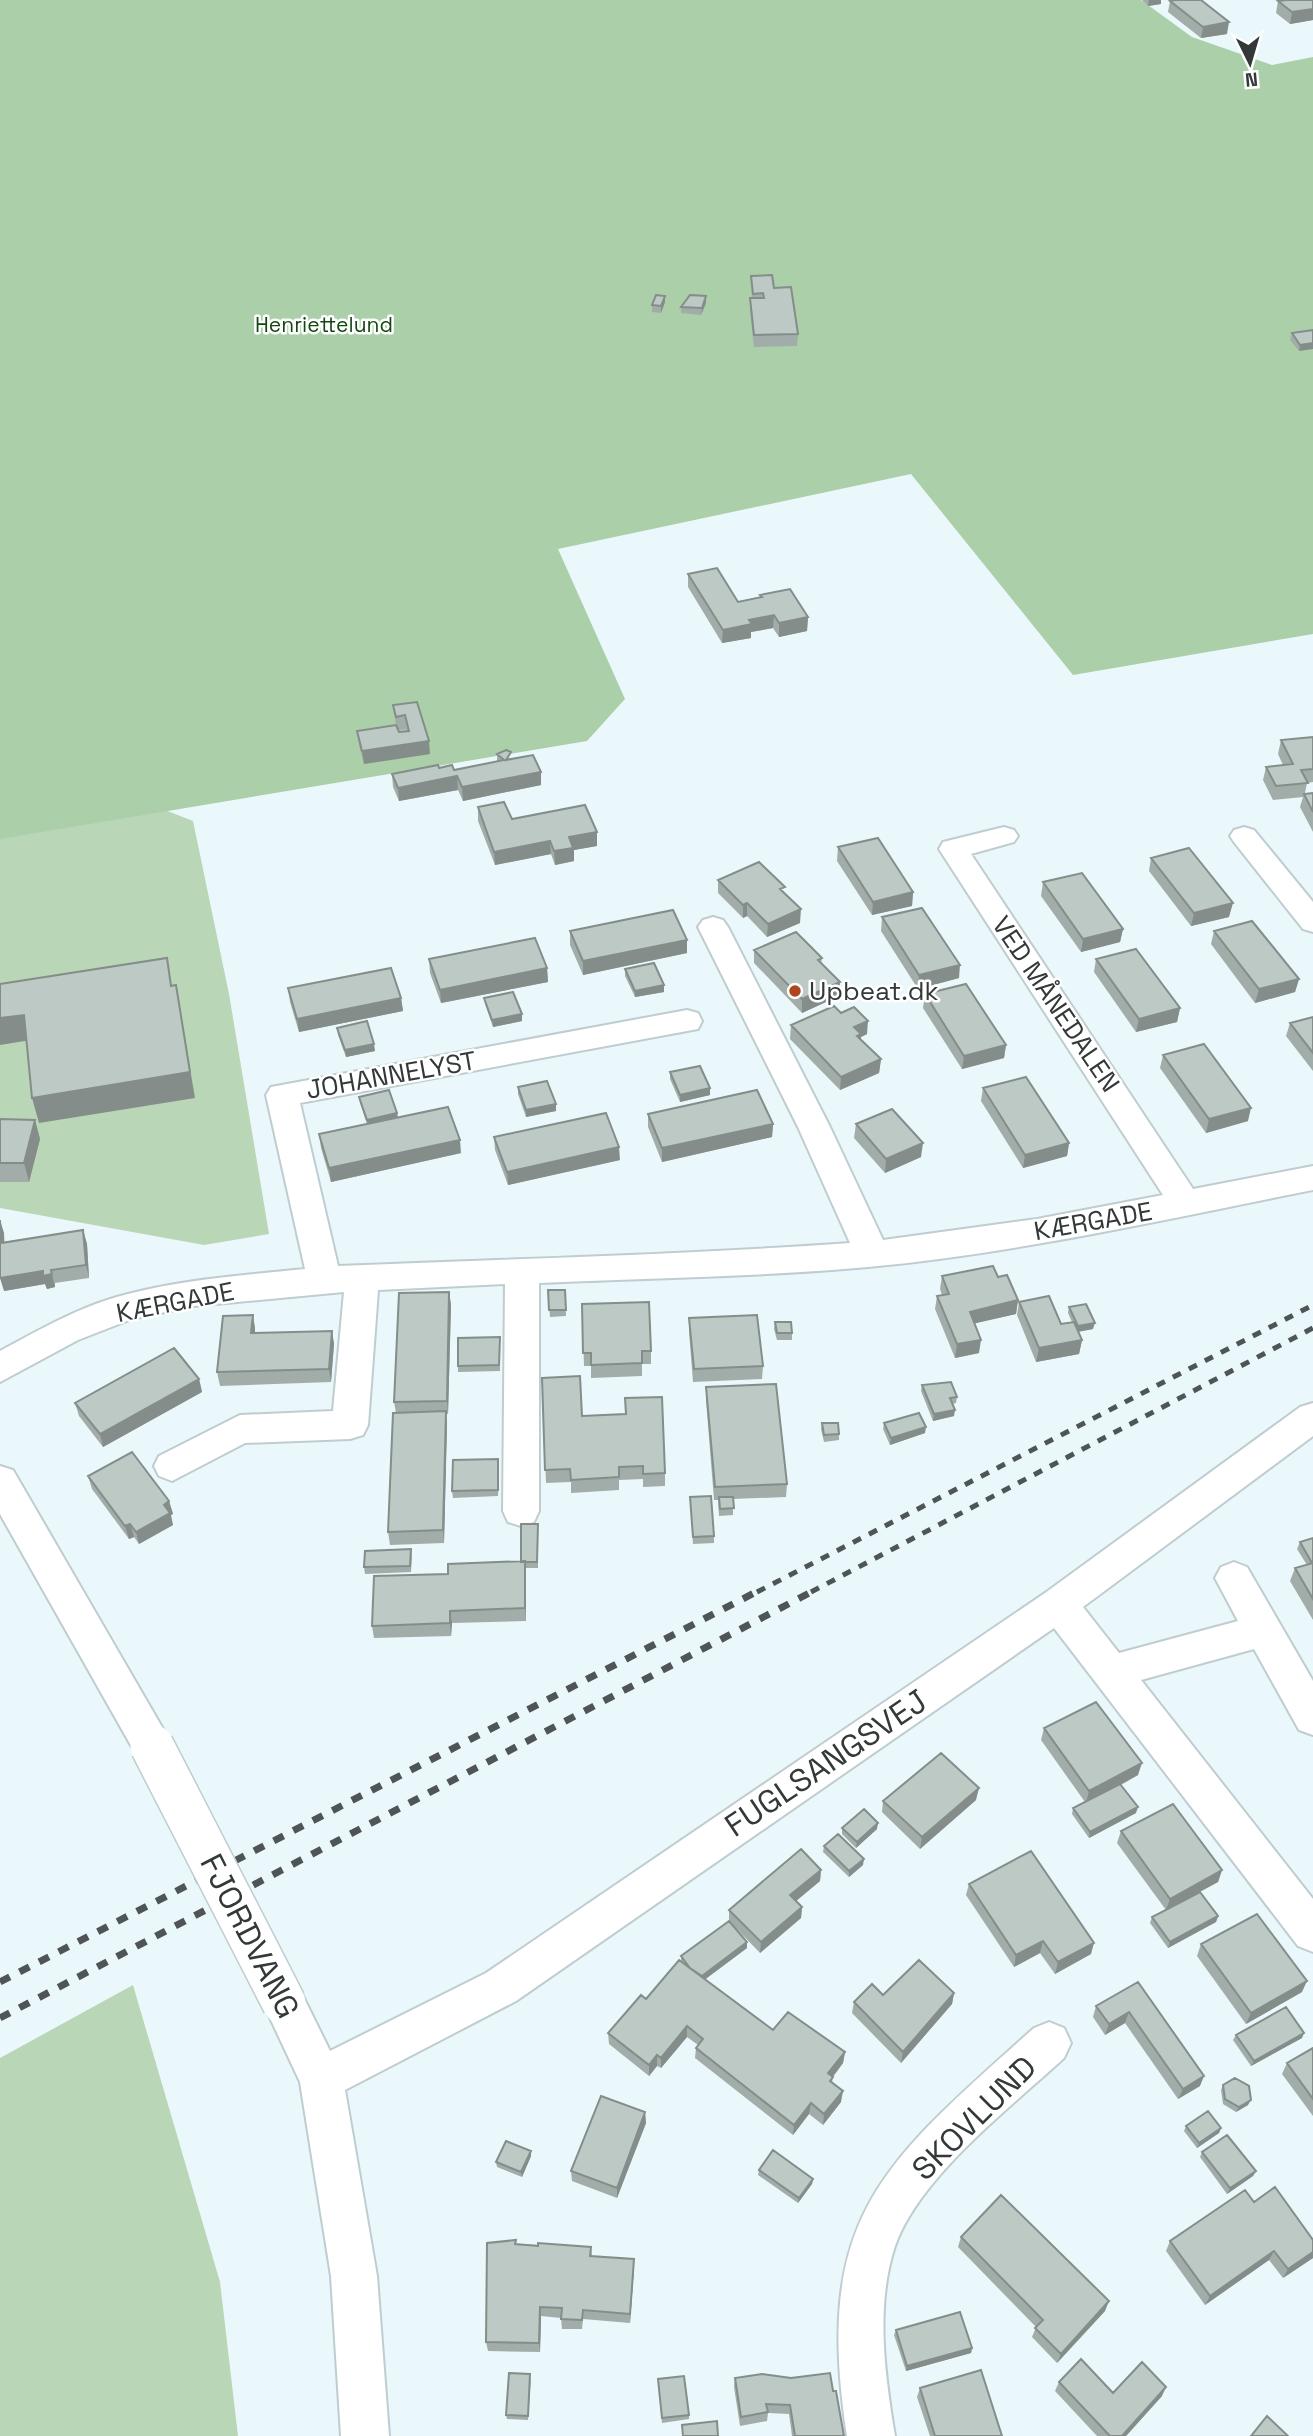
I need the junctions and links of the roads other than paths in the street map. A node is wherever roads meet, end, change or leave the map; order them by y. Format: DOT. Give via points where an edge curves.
graph roads {
  1 [pos="1004,836"];
  2 [pos="1244,836"];
  3 [pos="1313,922"];
  4 [pos="713,927"];
  5 [pos="687,1021"];
  6 [pos="1313,1178"];
  7 [pos="1186,1205"];
  8 [pos="870,1254"];
  9 [pos="523,1270"];
  10 [pos="362,1278"];
  11 [pos="324,1280"];
  12 [pos="0,1368"];
  13 [pos="1313,1418"];
  14 [pos="172,1466"];
  15 [pos="0,1481"];
  16 [pos="521,1511"];
  17 [pos="1234,1578"];
  18 [pos="1058,1604"];
  19 [pos="1264,1630"];
  20 [pos="1110,1672"];
  21 [pos="1313,1718"];
  22 [pos="1313,1932"];
  23 [pos="1049,2043"];
  24 [pos="321,2079"];
  25 [pos="365,2436"];
  26 [pos="870,2436"];
  1 -- 7 [label="street, VED MÅNEDALEN" via="953,849"];
  2 -- 3 [label="street"];
  4 -- 8 [label="street" via="814,1126"];
  5 -- 11 [label="street, JOHANNELYST" via="282,1095"];
  6 -- 7 [label="street, KÆRGADE"];
  7 -- 8 [label="street, KÆRGADE"];
  8 -- 9 [label="street, KÆRGADE" via="732,1264"];
  9 -- 10 [label="street, KÆRGADE"];
  9 -- 16 [label="street"];
  10 -- 11 [label="street, KÆRGADE"];
  10 -- 14 [label="street" via="350,1425 240,1429"];
  11 -- 12 [label="street, KÆRGADE" via="194,1293 127,1307 66,1331"];
  13 -- 18 [label="street, FUGLSANGSVEJ"];
  15 -- 24 [label="street, FJORDVANG, bridge" via="152,1746"];
  17 -- 19 [label="street"];
  18 -- 20 [label="street"];
  18 -- 24 [label="street, FUGLSANGSVEJ" via="501,1987"];
  19 -- 20 [label="street"];
  19 -- 21 [label="street"];
  20 -- 22 [label="street"];
  23 -- 26 [label="street, SKOVLUND" via="922,2162 880,2227 861,2296"];
  24 -- 25 [label="street, FJORDVANG" via="354,2276"];
}
